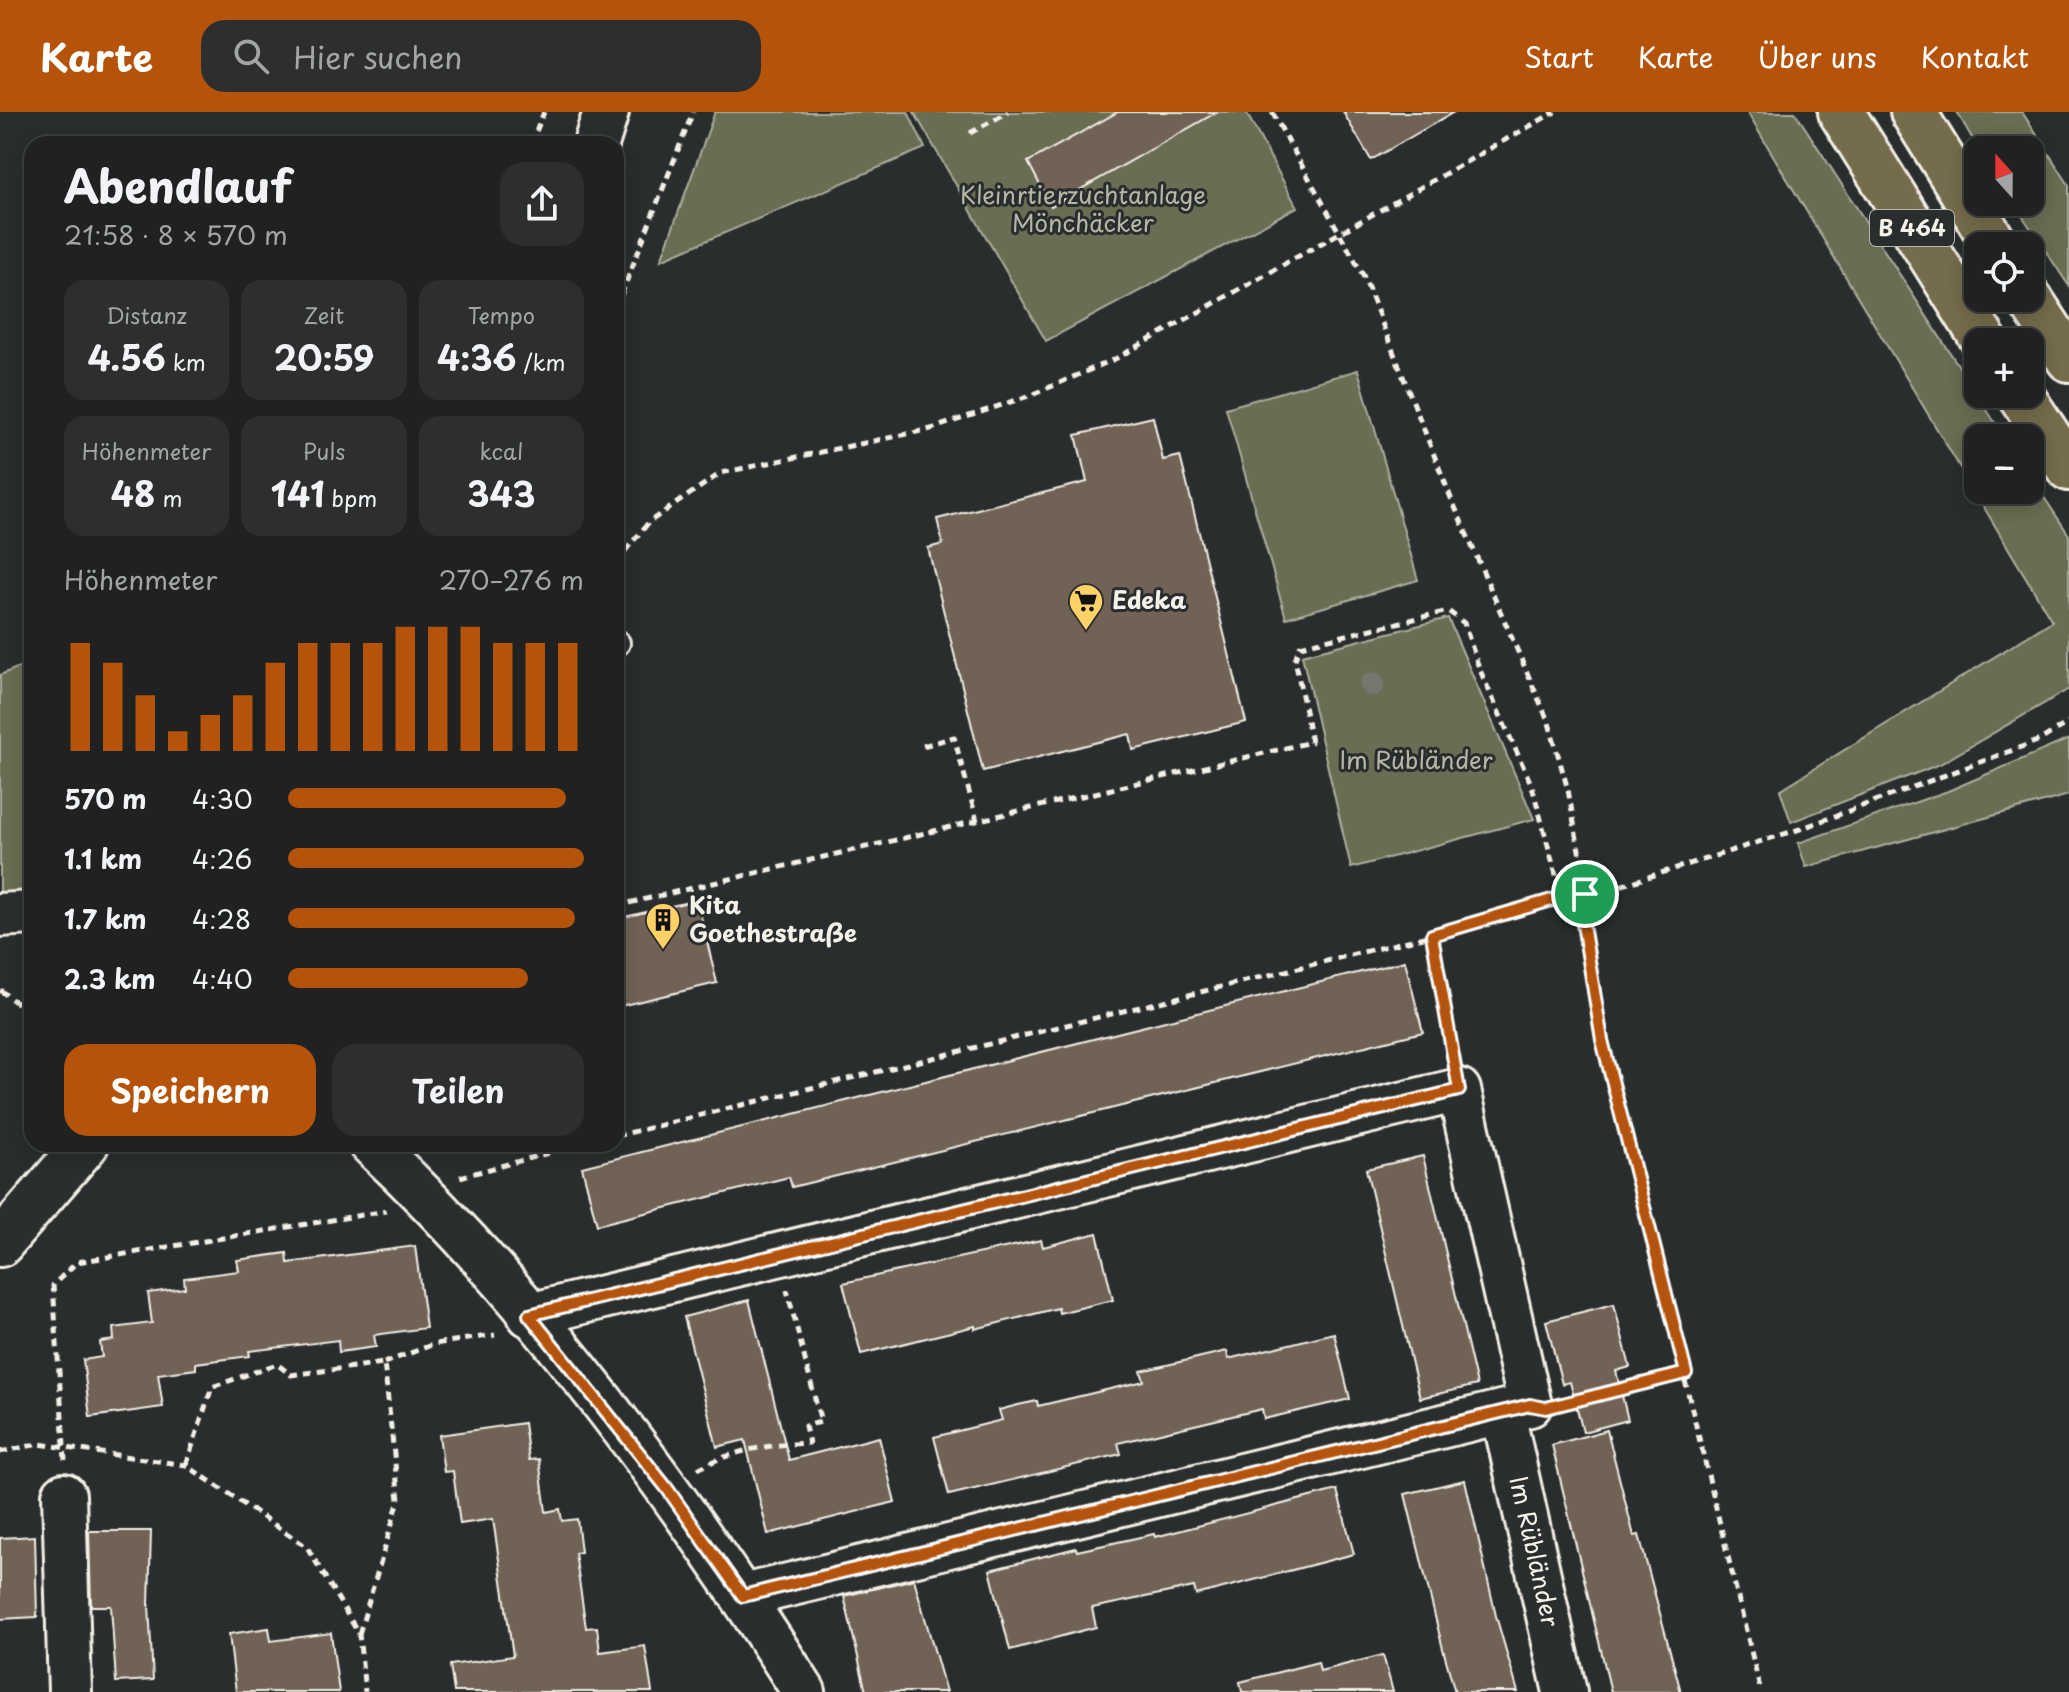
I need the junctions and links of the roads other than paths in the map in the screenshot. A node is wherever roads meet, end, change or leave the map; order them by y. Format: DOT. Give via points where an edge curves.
graph roads {
  1 [pos="606,112"];
  2 [pos="1841,112"];
  3 [pos="1913,112"];
  4 [pos="598,136"];
  5 [pos="1987,232"];
  6 [pos="2038,312"];
  7 [pos="1976,328"];
  8 [pos="2069,359"];
  9 [pos="2029,408"];
  10 [pos="2069,468"];
  11 [pos="24,914"];
  12 [pos="0,915"];
  13 [pos="79,1152"];
  14 [pos="380,1152"];
  15 [pos="0,1244"];
  16 [pos="535,1321"];
  17 [pos="1516,1409"];
  18 [pos="64,1495"];
  19 [pos="743,1596"];
  20 [pos="70,1692"];
  21 [pos="804,1692"];
  22 [pos="1565,1692"];
  1 -- 4 [label="street"];
  2 -- 7 [label="highway, B 464"];
  3 -- 5 [label="highway, B 464"];
  6 -- 8 [label="highway"];
  9 -- 10 [label="highway"];
  11 -- 12 [label="street"];
  13 -- 15 [label="street"];
  14 -- 16 [label="street" via="421,1190"];
  16 -- 17 [label="street, Im Rübländer" via="778,1254 1459,1090"];
  16 -- 19 [label="street" via="666,1487"];
  17 -- 19 [label="street"];
  17 -- 22 [label="street, Im Rübländer"];
  18 -- 20 [label="street"];
  19 -- 21 [label="street"];
}
